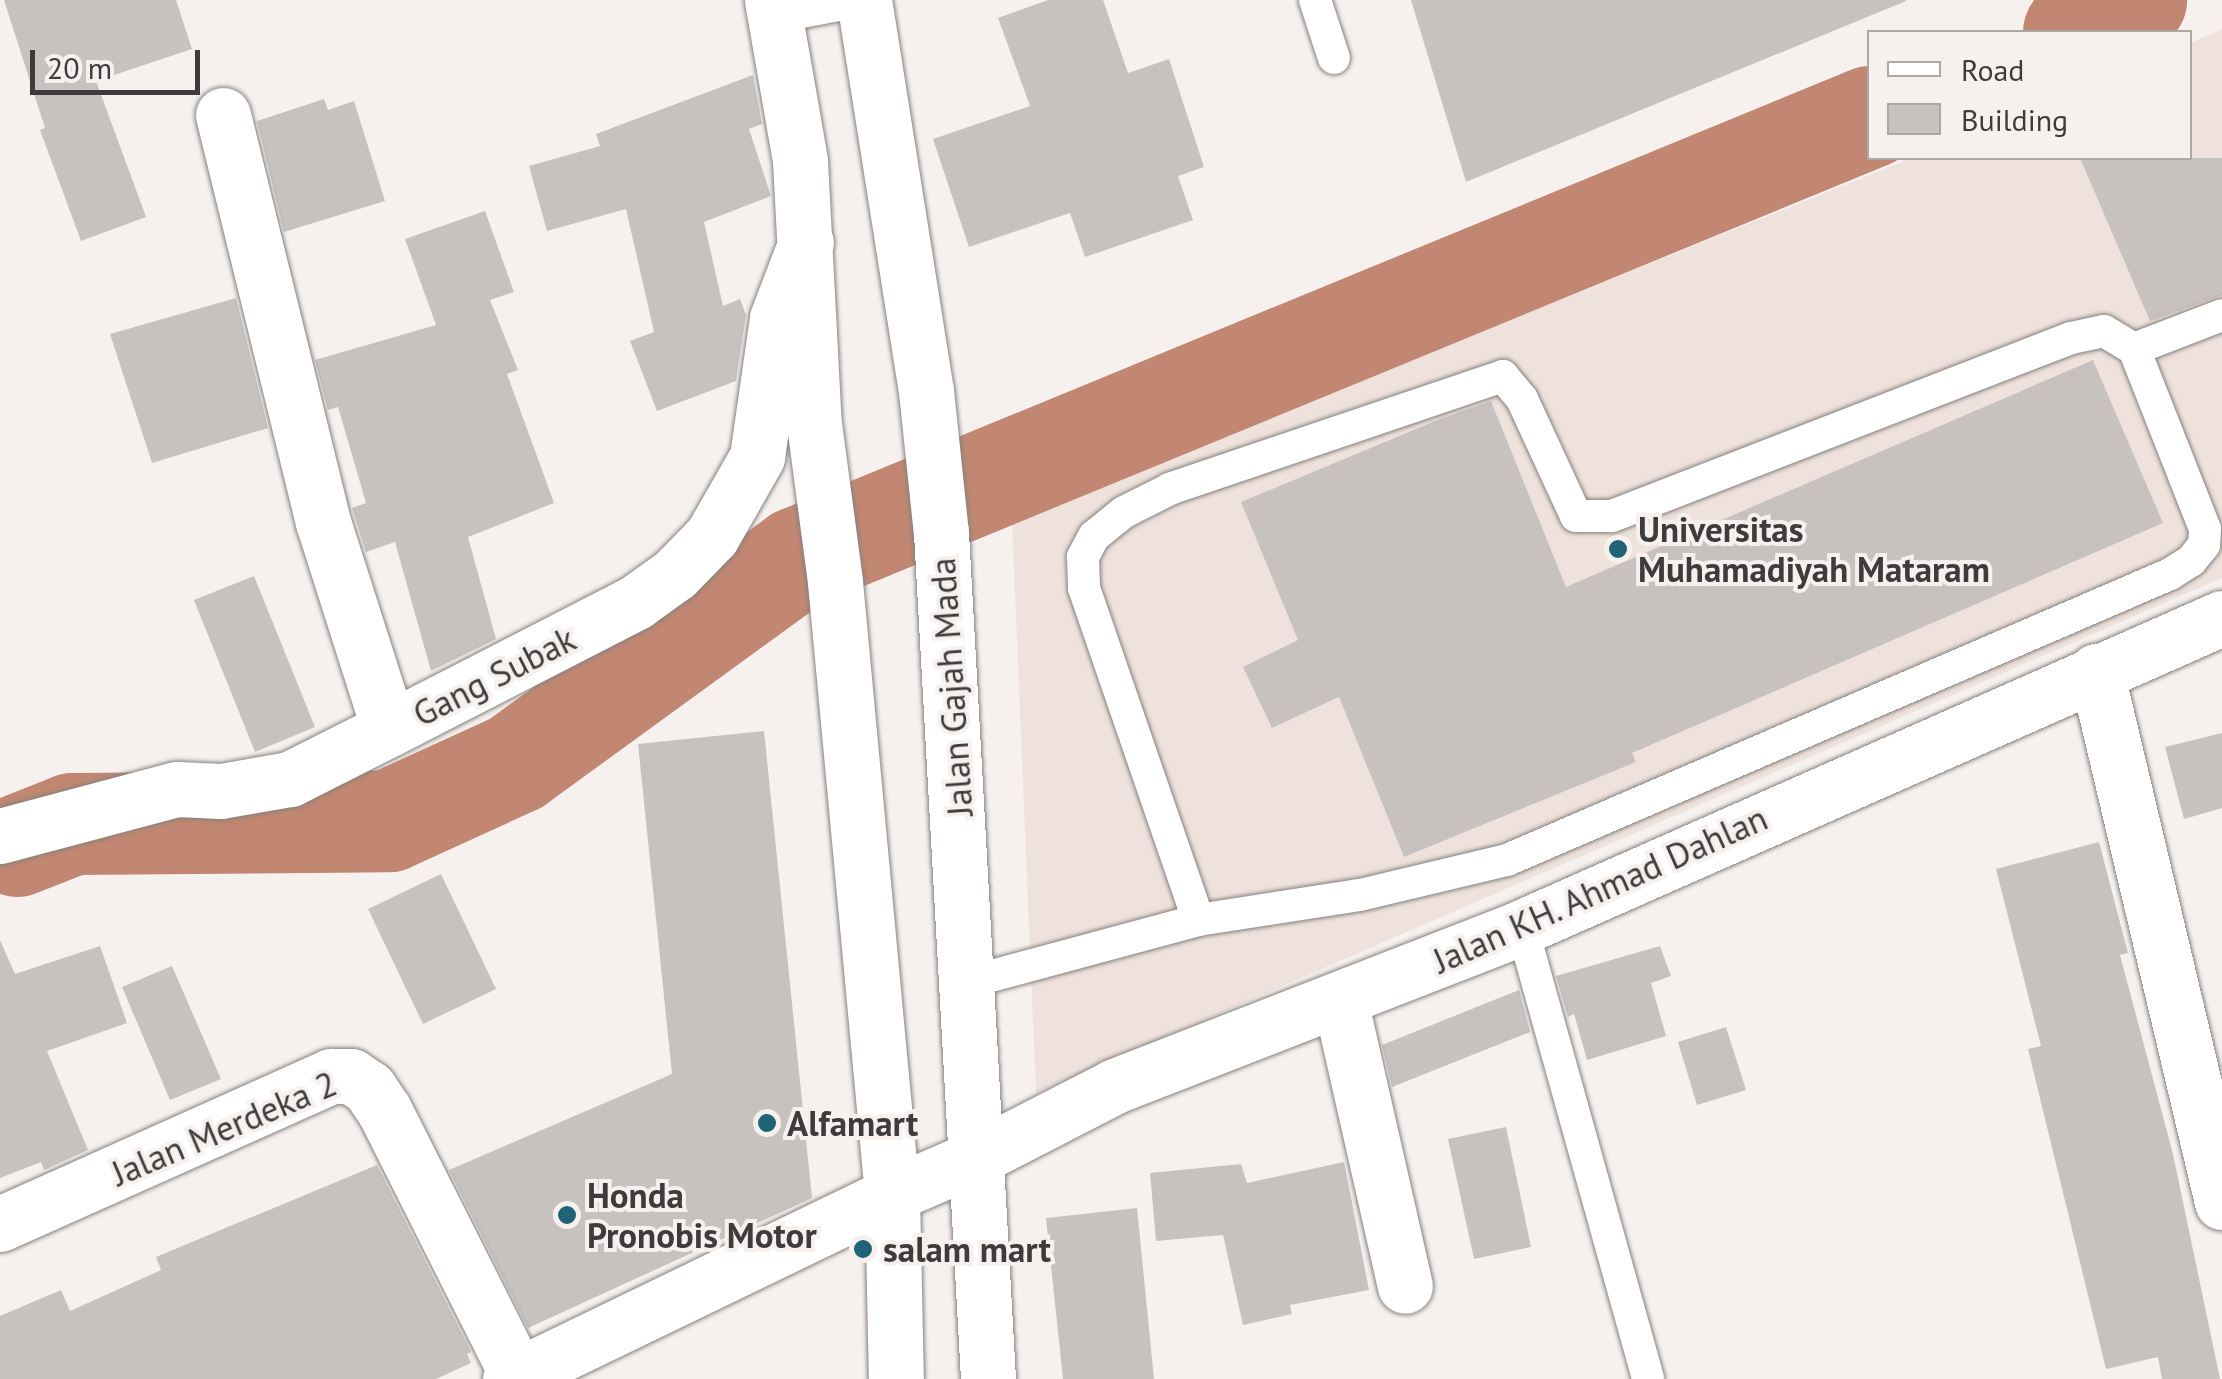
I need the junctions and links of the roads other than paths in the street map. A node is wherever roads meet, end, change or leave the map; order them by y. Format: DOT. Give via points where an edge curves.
graph roads {
  1 [pos="865,0"];
  2 [pos="1315,0"];
  3 [pos="774,9"];
  4 [pos="1334,58"];
  5 [pos="222,114"];
  6 [pos="806,242"];
  7 [pos="2222,315"];
  8 [pos="2134,350"];
  9 [pos="2222,618"];
  10 [pos="2096,672"];
  11 [pos="390,729"];
  12 [pos="0,836"];
  13 [pos="1198,920"];
  14 [pos="1522,927"];
  15 [pos="969,982"];
  16 [pos="1340,1000"];
  17 [pos="978,1157"];
  18 [pos="892,1194"];
  19 [pos="2222,1202"];
  20 [pos="0,1224"];
  21 [pos="1405,1286"];
  22 [pos="515,1378"];
  23 [pos="896,1379"];
  24 [pos="988,1379"];
  25 [pos="1648,1379"];
  1 -- 3 [label="lane"];
  1 -- 15 [label="street, Jalan Gajah Mada" via="926,391"];
  2 -- 4 [label="lane"];
  3 -- 6 [label="street" via="800,161"];
  5 -- 11 [label="street, Gang Subak" via="323,522"];
  6 -- 11 [label="street, Gang Subak" via="777,318 757,456 712,536 676,574 636,602"];
  6 -- 18 [label="street" via="814,424"];
  7 -- 8 [label="lane"];
  8 -- 13 [label="lane" via="2205,528 2204,545 2170,574 1506,860 1360,895"];
  8 -- 13 [label="lane" via="2104,331 2072,338 1611,516 1576,516 1522,399 1503,376 1170,489 1124,512 1094,536 1082,557 1084,588"];
  9 -- 10 [label="street, Jalan KH. Ahmad Dahlan"];
  10 -- 14 [label="street, Jalan KH. Ahmad Dahlan"];
  10 -- 19 [label="street"];
  11 -- 12 [label="street" via="290,778 221,790 177,789"];
  13 -- 15 [label="lane"];
  14 -- 16 [label="street, Jalan KH. Ahmad Dahlan"];
  14 -- 25 [label="lane"];
  15 -- 17 [label="street, Jalan Gajah Mada"];
  16 -- 17 [label="street, Jalan KH. Ahmad Dahlan" via="1115,1086"];
  16 -- 21 [label="street"];
  17 -- 18 [label="street, Jalan KH. Ahmad Dahlan"];
  17 -- 24 [label="street, Jalan Gajah Mada"];
  18 -- 22 [label="street, Jalan KH. Ahmad Dahlan"];
  18 -- 23 [label="street"];
  20 -- 22 [label="street, Jalan Merdeka 2" via="332,1076 350,1076 384,1110"];
}
